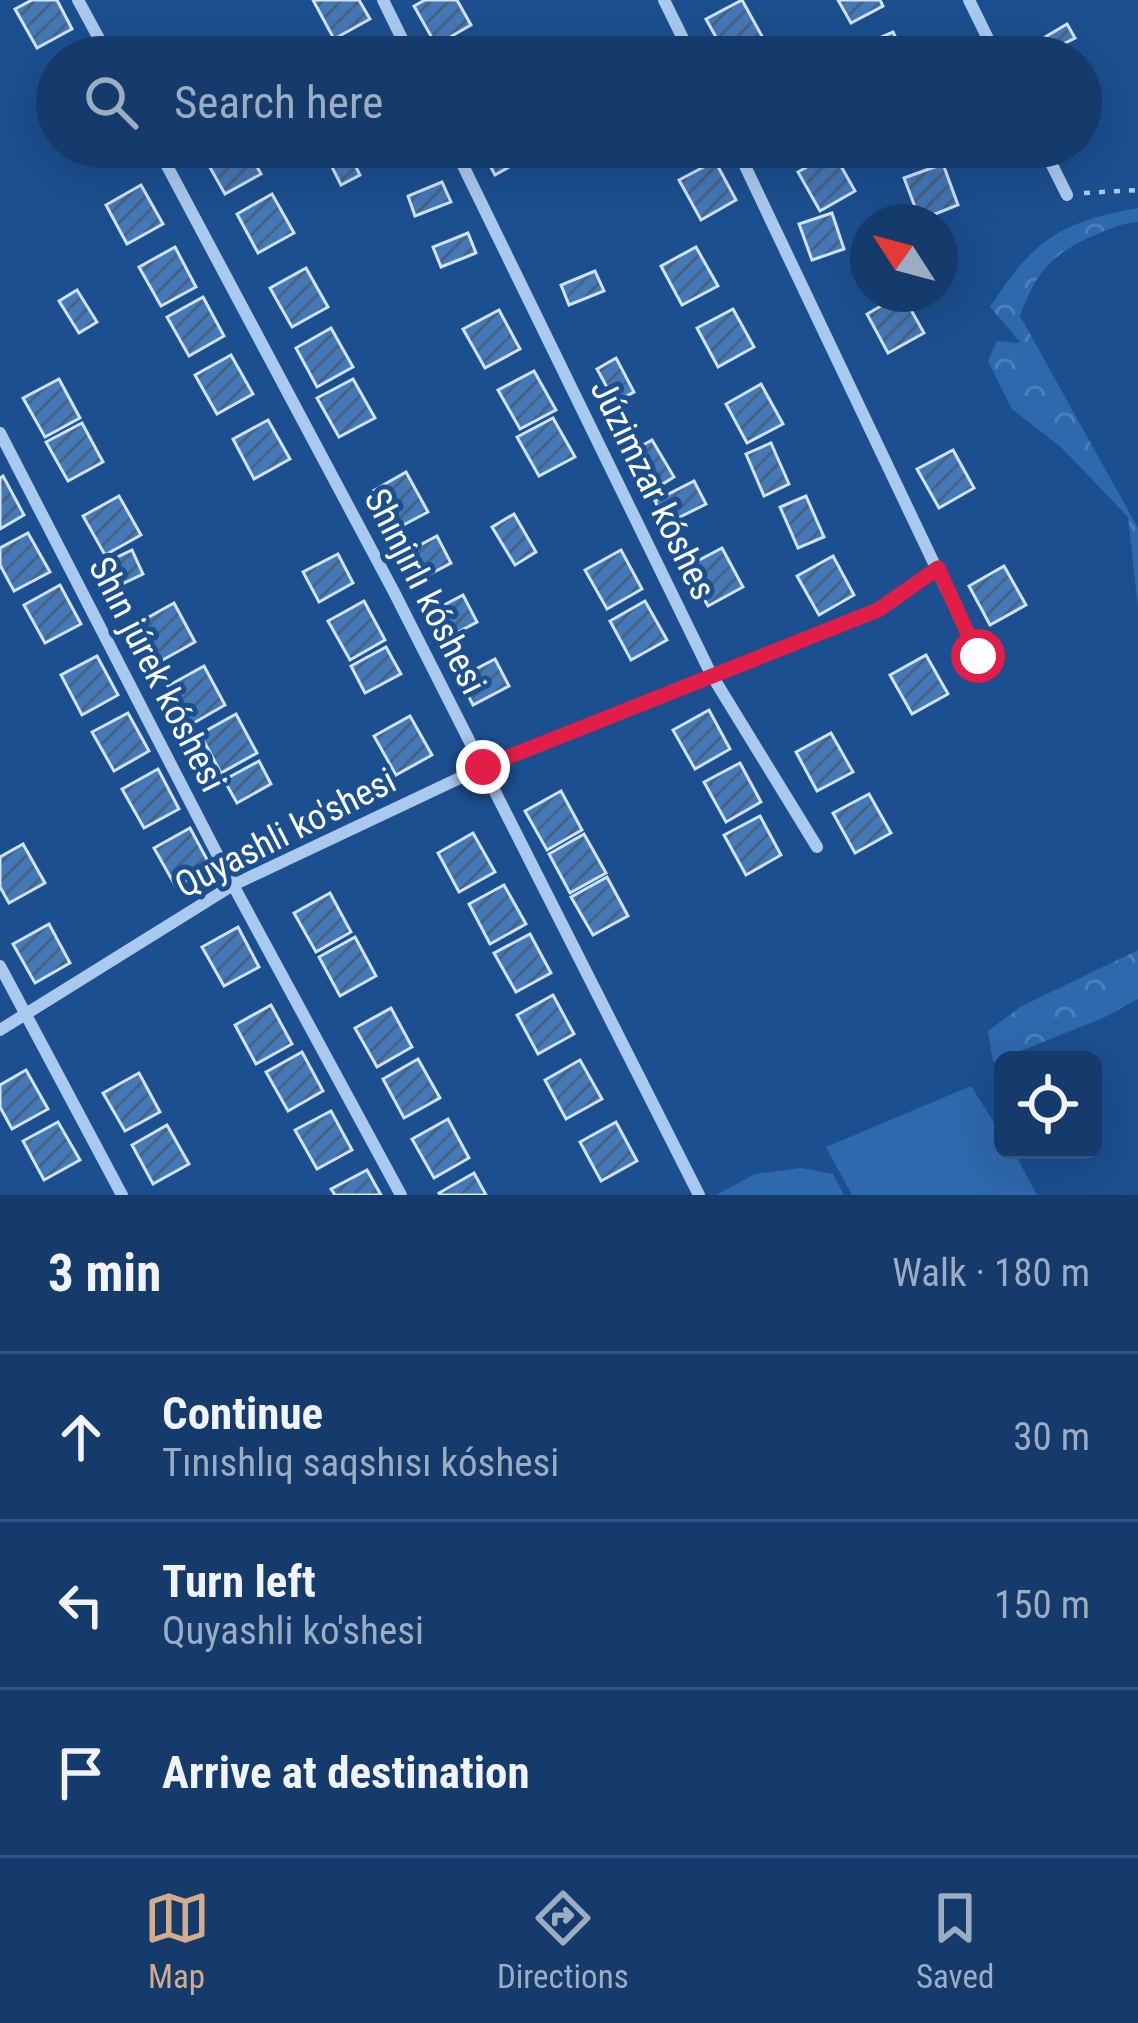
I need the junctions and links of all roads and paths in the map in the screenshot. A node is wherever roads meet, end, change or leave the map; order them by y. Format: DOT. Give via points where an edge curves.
graph roads {
  1 [pos="78,0"];
  2 [pos="383,0"];
  3 [pos="664,0"];
  4 [pos="969,0"];
  5 [pos="98,36"];
  6 [pos="401,36"];
  7 [pos="682,36"];
  8 [pos="987,36"];
  9 [pos="168,168"];
  10 [pos="464,168"];
  11 [pos="746,168"];
  12 [pos="1053,168"];
  13 [pos="1138,190"];
  14 [pos="1066,194"];
  15 [pos="0,433"];
  16 [pos="938,568"];
  17 [pos="978,656"];
  18 [pos="710,674"];
  19 [pos="483,767"];
  20 [pos="817,847"];
  21 [pos="233,885"];
  22 [pos="0,965"];
  23 [pos="26,1016"];
  24 [pos="0,1030"];
  25 [pos="122,1195"];
  26 [pos="401,1195"];
  27 [pos="699,1195"];
  1 -- 5 [label="street"];
  2 -- 6 [label="street"];
  3 -- 7 [label="street"];
  4 -- 8 [label="street"];
  9 -- 19 [label="street, Shınjırlı kóshesi"];
  10 -- 18 [label="street, Júzimzar kóshes"];
  11 -- 16 [label="street"];
  12 -- 14 [label="street"];
  13 -- 14 [label="path"];
  15 -- 21 [label="street, Shın júrek kóshesi"];
  16 -- 17 [label="street"];
  16 -- 18 [label="street, Quyashli ko'shesi" via="878,610"];
  18 -- 19 [label="street, Quyashli ko'shesi"];
  18 -- 20 [label="street, Júzimzar kóshes"];
  19 -- 21 [label="street, Quyashli ko'shesi"];
  19 -- 27 [label="street, Shınjırlı kóshesi"];
  21 -- 23 [label="street, Quyashli ko'shesi"];
  21 -- 26 [label="street, Shın júrek kóshesi"];
  22 -- 23 [label="street"];
  23 -- 24 [label="street, Quyashli ko'shesi"];
  23 -- 25 [label="street"];
}
